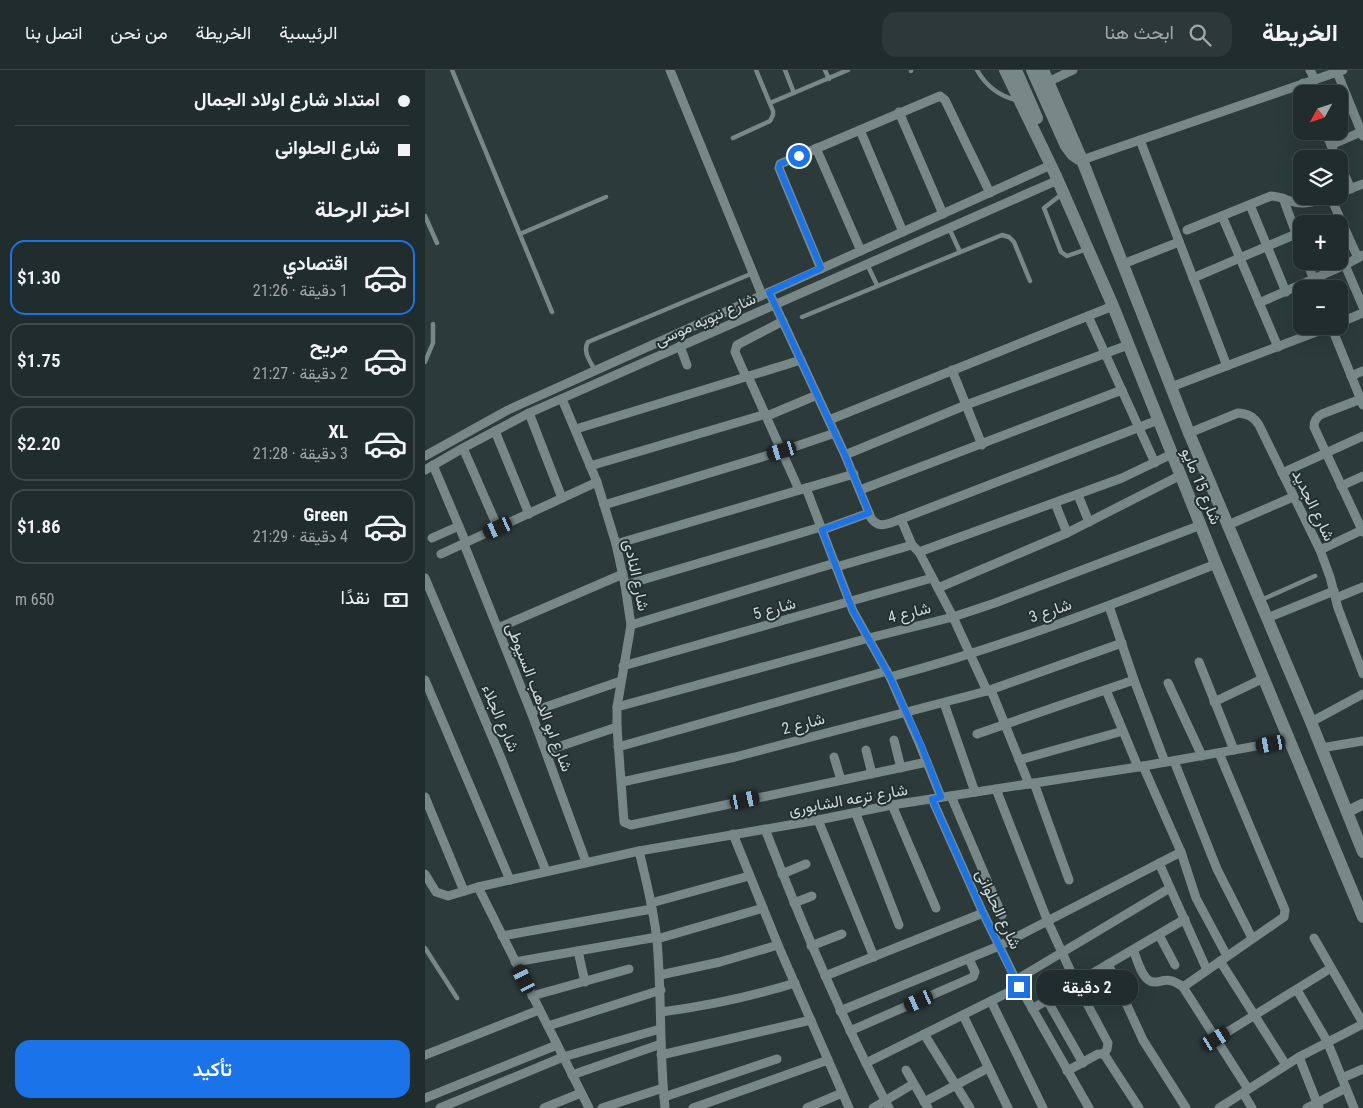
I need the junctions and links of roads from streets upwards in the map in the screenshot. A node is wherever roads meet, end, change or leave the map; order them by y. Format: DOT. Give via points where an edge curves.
graph roads {
  1 [pos="669,70"];
  2 [pos="1005,70"];
  3 [pos="1016,70"];
  4 [pos="1032,70"];
  5 [pos="1073,70"];
  6 [pos="1310,70"];
  7 [pos="1340,71"];
  8 [pos="1045,76"];
  9 [pos="1315,80"];
  10 [pos="1303,83"];
  11 [pos="1025,102"];
  12 [pos="899,112"];
  13 [pos="860,130"];
  14 [pos="1363,133"];
  15 [pos="1140,140"];
  16 [pos="1329,140"];
  17 [pos="1331,145"];
  18 [pos="816,148"];
  19 [pos="1333,150"];
  20 [pos="1082,160"];
  21 [pos="1054,173"];
  22 [pos="1348,182"];
  23 [pos="1363,184"];
  24 [pos="1351,189"];
  25 [pos="1348,190"];
  26 [pos="990,193"];
  27 [pos="1283,198"];
  28 [pos="1293,201"];
  29 [pos="1249,205"];
  30 [pos="1335,205"];
  31 [pos="943,214"];
  32 [pos="1222,216"];
  33 [pos="1293,226"];
  34 [pos="1187,230"];
  35 [pos="903,232"];
  36 [pos="1293,235"];
  37 [pos="1179,242"];
  38 [pos="1267,246"];
  39 [pos="861,251"];
  40 [pos="1361,257"];
  41 [pos="1240,258"];
  42 [pos="1123,264"];
  43 [pos="1348,264"];
  44 [pos="821,268"];
  45 [pos="1310,270"];
  46 [pos="1334,270"];
  47 [pos="1347,270"];
  48 [pos="1193,278"];
  49 [pos="1314,279"];
  50 [pos="1286,292"];
  51 [pos="765,294"];
  52 [pos="1259,303"];
  53 [pos="775,304"];
  54 [pos="1113,306"];
  55 [pos="1363,307"];
  56 [pos="1363,313"];
  57 [pos="1088,316"];
  58 [pos="1348,319"];
  59 [pos="783,321"];
  60 [pos="1308,335"];
  61 [pos="1335,335"];
  62 [pos="1128,345"];
  63 [pos="680,346"];
  64 [pos="1278,347"];
  65 [pos="1105,353"];
  66 [pos="801,360"];
  67 [pos="687,365"];
  68 [pos="1227,366"];
  69 [pos="952,370"];
  70 [pos="1363,371"];
  71 [pos="1351,376"];
  72 [pos="747,377"];
  73 [pos="1171,387"];
  74 [pos="1122,390"];
  75 [pos="817,395"];
  76 [pos="562,399"];
  77 [pos="1362,402"];
  78 [pos="966,405"];
  79 [pos="529,414"];
  80 [pos="766,415"];
  81 [pos="829,420"];
  82 [pos="1158,420"];
  83 [pos="1139,428"];
  84 [pos="576,430"];
  85 [pos="495,431"];
  86 [pos="835,433"];
  87 [pos="1189,433"];
  88 [pos="1363,436"];
  89 [pos="982,445"];
  90 [pos="463,448"];
  91 [pos="782,451"];
  92 [pos="1326,453"];
  93 [pos="1172,454"];
  94 [pos="845,455"];
  95 [pos="425,456"];
  96 [pos="1155,463"];
  97 [pos="590,466"];
  98 [pos="429,468"];
  99 [pos="1282,473"];
  100 [pos="853,474"];
  101 [pos="1181,475"];
  102 [pos="1363,476"];
  103 [pos="597,482"];
  104 [pos="1341,486"];
  105 [pos="803,489"];
  106 [pos="861,490"];
  107 [pos="1078,495"];
  108 [pos="1293,497"];
  109 [pos="562,498"];
  110 [pos="1055,503"];
  111 [pos="604,505"];
  112 [pos="869,513"];
  113 [pos="529,514"];
  114 [pos="1360,517"];
  115 [pos="901,519"];
  116 [pos="1089,522"];
  117 [pos="1201,525"];
  118 [pos="1228,525"];
  119 [pos="459,526"];
  120 [pos="498,528"];
  121 [pos="822,528"];
  122 [pos="1363,531"];
  123 [pos="1067,532"];
  124 [pos="432,538"];
  125 [pos="465,543"];
  126 [pos="616,544"];
  127 [pos="912,545"];
  128 [pos="1320,550"];
  129 [pos="919,552"];
  130 [pos="441,554"];
  131 [pos="1216,564"];
  132 [pos="836,565"];
  133 [pos="623,574"];
  134 [pos="425,578"];
  135 [pos="933,578"];
  136 [pos="625,585"];
  137 [pos="1363,587"];
  138 [pos="938,588"];
  139 [pos="1335,595"];
  140 [pos="849,602"];
  141 [pos="1109,606"];
  142 [pos="953,617"];
  143 [pos="1267,618"];
  144 [pos="631,625"];
  145 [pos="498,628"];
  146 [pos="869,638"];
  147 [pos="1121,643"];
  148 [pos="970,654"];
  149 [pos="1199,662"];
  150 [pos="623,666"];
  151 [pos="889,674"];
  152 [pos="1363,674"];
  153 [pos="1264,678"];
  154 [pos="425,680"];
  155 [pos="1134,680"];
  156 [pos="621,681"];
  157 [pos="1169,683"];
  158 [pos="1106,690"];
  159 [pos="989,691"];
  160 [pos="1363,694"];
  161 [pos="1214,702"];
  162 [pos="944,703"];
  163 [pos="617,707"];
  164 [pos="531,712"];
  165 [pos="907,712"];
  166 [pos="1311,722"];
  167 [pos="1005,725"];
  168 [pos="617,727"];
  169 [pos="1123,731"];
  170 [pos="977,734"];
  171 [pos="894,740"];
  172 [pos="1290,740"];
  173 [pos="1363,741"];
  174 [pos="618,747"];
  175 [pos="1321,748"];
  176 [pos="866,750"];
  177 [pos="1234,750"];
  178 [pos="546,751"];
  179 [pos="1219,752"];
  180 [pos="1202,756"];
  181 [pos="834,758"];
  182 [pos="1019,760"];
  183 [pos="927,762"];
  184 [pos="1170,762"];
  185 [pos="1141,766"];
  186 [pos="901,768"];
  187 [pos="872,774"];
  188 [pos="841,780"];
  189 [pos="622,782"];
  190 [pos="1031,784"];
  191 [pos="996,789"];
  192 [pos="975,792"];
  193 [pos="951,796"];
  194 [pos="425,797"];
  195 [pos="936,798"];
  196 [pos="1363,804"];
  197 [pos="892,805"];
  198 [pos="1347,812"];
  199 [pos="856,814"];
  200 [pos="819,820"];
  201 [pos="765,829"];
  202 [pos="733,834"];
  203 [pos="639,851"];
  204 [pos="1363,851"];
  205 [pos="1181,852"];
  206 [pos="586,862"];
  207 [pos="1159,863"];
  208 [pos="806,864"];
  209 [pos="546,871"];
  210 [pos="425,874"];
  211 [pos="782,874"];
  212 [pos="749,876"];
  213 [pos="511,880"];
  214 [pos="1069,880"];
  215 [pos="478,887"];
  216 [pos="1171,888"];
  217 [pos="464,891"];
  218 [pos="812,896"];
  219 [pos="794,903"];
  220 [pos="651,906"];
  221 [pos="763,908"];
  222 [pos="936,908"];
  223 [pos="983,913"];
  224 [pos="1002,915"];
  225 [pos="1363,917"];
  226 [pos="1185,919"];
  227 [pos="1048,922"];
  228 [pos="899,925"];
  229 [pos="842,934"];
  230 [pos="1159,935"];
  231 [pos="502,936"];
  232 [pos="657,938"];
  233 [pos="1252,938"];
  234 [pos="1314,938"];
  235 [pos="778,945"];
  236 [pos="811,946"];
  237 [pos="999,946"];
  238 [pos="1133,950"];
  239 [pos="577,951"];
  240 [pos="1063,953"];
  241 [pos="874,957"];
  242 [pos="1223,958"];
  243 [pos="969,959"];
  244 [pos="515,962"];
  245 [pos="1108,964"];
  246 [pos="1175,965"];
  247 [pos="1331,968"];
  248 [pos="629,969"];
  249 [pos="1207,970"];
  250 [pos="660,975"];
  251 [pos="825,976"];
  252 [pos="585,982"];
  253 [pos="795,983"];
  254 [pos="1076,983"];
  255 [pos="1018,984"];
  256 [pos="1183,987"];
  257 [pos="661,990"];
  258 [pos="1297,990"];
  259 [pos="532,996"];
  260 [pos="1047,1000"];
  261 [pos="991,1001"];
  262 [pos="1032,1008"];
  263 [pos="539,1010"];
  264 [pos="840,1011"];
  265 [pos="661,1012"];
  266 [pos="963,1015"];
  267 [pos="1255,1016"];
  268 [pos="811,1020"];
  269 [pos="1363,1023"];
  270 [pos="548,1026"];
  271 [pos="660,1029"];
  272 [pos="850,1031"];
  273 [pos="924,1034"];
  274 [pos="1216,1039"];
  275 [pos="1327,1041"];
  276 [pos="661,1044"];
  277 [pos="557,1045"];
  278 [pos="1104,1054"];
  279 [pos="425,1055"];
  280 [pos="661,1055"];
  281 [pos="563,1057"];
  282 [pos="1299,1057"];
  283 [pos="777,1060"];
  284 [pos="828,1060"];
  285 [pos="866,1063"];
  286 [pos="1083,1063"];
  287 [pos="1286,1065"];
  288 [pos="988,1068"];
  289 [pos="1363,1069"];
  290 [pos="905,1070"];
  291 [pos="1067,1071"];
  292 [pos="572,1075"];
  293 [pos="1342,1078"];
  294 [pos="913,1084"];
  295 [pos="956,1085"];
  296 [pos="663,1088"];
  297 [pos="1346,1088"];
  298 [pos="1245,1091"];
  299 [pos="842,1092"];
  300 [pos="581,1093"];
  301 [pos="425,1098"];
  302 [pos="664,1098"];
  303 [pos="887,1104"];
  304 [pos="926,1105"];
  305 [pos="1318,1105"];
  306 [pos="440,1108"];
  307 [pos="543,1108"];
  308 [pos="589,1108"];
  309 [pos="602,1108"];
  310 [pos="665,1108"];
  311 [pos="693,1108"];
  312 [pos="807,1108"];
  313 [pos="849,1108"];
  314 [pos="873,1108"];
  315 [pos="970,1108"];
  316 [pos="1008,1108"];
  317 [pos="1043,1108"];
  318 [pos="1089,1108"];
  319 [pos="1139,1108"];
  320 [pos="1186,1108"];
  321 [pos="1219,1108"];
  322 [pos="1252,1108"];
  323 [pos="1307,1108"];
  324 [pos="1355,1108"];
  1 -- 51 [label="street" via="753,273"];
  2 -- 11 [label="main road, شارع 15 مايو"];
  3 -- 11 [label="main road"];
  4 -- 20 [label="main road" via="1068,150"];
  5 -- 8 [label="street"];
  6 -- 9 [label="street"];
  7 -- 9 [label="street"];
  7 -- 14 [label="street"];
  8 -- 20 [label="main road, شارع 15 مايو"];
  9 -- 10 [label="street"];
  10 -- 15 [label="street"];
  11 -- 21 [label="main road, شارع 15 مايو"];
  12 -- 13 [label="street"];
  12 -- 26 [label="street" via="937,96 945,100"];
  12 -- 31 [label="street"];
  13 -- 18 [label="street"];
  13 -- 35 [label="street"];
  14 -- 17 [label="street"];
  15 -- 20 [label="street"];
  15 -- 37 [label="street"];
  16 -- 17 [label="street"];
  17 -- 19 [label="street"];
  18 -- 39 [label="street"];
  18 -- 44 [label="street" via="780,164 779,168"];
  20 -- 42 [label="main road, شارع 15 مايو"];
  21 -- 26 [label="street, شارع نبويه موسى"];
  21 -- 53 [label="street, شارع نبويه موسى" via="949,228"];
  21 -- 54 [label="main road, شارع 15 مايو"];
  22 -- 24 [label="street"];
  23 -- 24 [label="street"];
  24 -- 25 [label="street"];
  26 -- 31 [label="street, شارع نبويه موسى"];
  27 -- 28 [label="street"];
  27 -- 29 [label="street" via="1271,196"];
  27 -- 33 [label="street"];
  29 -- 32 [label="street"];
  29 -- 38 [label="street"];
  30 -- 40 [label="street"];
  31 -- 35 [label="street, شارع نبويه موسى"];
  32 -- 34 [label="street"];
  32 -- 41 [label="street"];
  35 -- 39 [label="street, شارع نبويه موسى"];
  36 -- 38 [label="street"];
  37 -- 42 [label="street"];
  37 -- 48 [label="street"];
  38 -- 41 [label="street"];
  38 -- 50 [label="street"];
  39 -- 44 [label="street, شارع نبويه موسى"];
  40 -- 43 [label="street"];
  41 -- 48 [label="street"];
  41 -- 52 [label="street"];
  42 -- 73 [label="main road, شارع 15 مايو"];
  44 -- 51 [label="street, شارع نبويه موسى"];
  45 -- 49 [label="street"];
  46 -- 49 [label="street"];
  47 -- 55 [label="street"];
  48 -- 68 [label="street"];
  49 -- 50 [label="street"];
  50 -- 52 [label="street"];
  51 -- 53 [label="street"];
  51 -- 95 [label="street, شارع نبويه موسى" via="491,419"];
  52 -- 64 [label="street"];
  53 -- 59 [label="street"];
  53 -- 63 [label="street, شارع نبويه موسى"];
  54 -- 57 [label="street"];
  54 -- 62 [label="main road, شارع 15 مايو"];
  56 -- 58 [label="street"];
  57 -- 65 [label="street"];
  57 -- 69 [label="street"];
  59 -- 66 [label="street"];
  59 -- 72 [label="street, شارع الحلوانى" via="737,345 735,352"];
  60 -- 64 [label="street"];
  61 -- 71 [label="street"];
  62 -- 65 [label="street"];
  62 -- 82 [label="main road, شارع 15 مايو"];
  63 -- 67 [label="street"];
  63 -- 76 [label="street, شارع نبويه موسى"];
  64 -- 68 [label="street"];
  65 -- 74 [label="street"];
  65 -- 78 [label="street"];
  66 -- 72 [label="street"];
  66 -- 75 [label="street"];
  68 -- 73 [label="street"];
  69 -- 78 [label="street"];
  69 -- 81 [label="street"];
  70 -- 71 [label="street"];
  71 -- 77 [label="street"];
  72 -- 80 [label="street, شارع الحلوانى"];
  72 -- 84 [label="street"];
  73 -- 87 [label="main road, شارع 15 مايو"];
  74 -- 83 [label="street"];
  74 -- 89 [label="street"];
  75 -- 80 [label="street"];
  75 -- 81 [label="street"];
  76 -- 79 [label="street, شارع نبويه موسى"];
  76 -- 84 [label="street, شارع النادى"];
  77 -- 92 [label="street" via="1317,417 1314,427"];
  78 -- 89 [label="street"];
  78 -- 94 [label="street"];
  79 -- 85 [label="street, شارع نبويه موسى"];
  79 -- 109 [label="street"];
  80 -- 91 [label="street, شارع الحلوانى"];
  80 -- 97 [label="street"];
  81 -- 86 [label="street"];
  82 -- 83 [label="street"];
  82 -- 93 [label="main road, شارع 15 مايو"];
  83 -- 96 [label="street"];
  83 -- 115 [label="street"];
  84 -- 97 [label="street, شارع النادى"];
  85 -- 90 [label="street, شارع نبويه موسى"];
  85 -- 113 [label="street"];
  86 -- 91 [label="street"];
  86 -- 94 [label="street"];
  87 -- 99 [label="street, شارع الجديد" via="1238,413 1246,414 1259,424"];
  87 -- 118 [label="main road, شارع 15 مايو"];
  88 -- 92 [label="street"];
  89 -- 106 [label="street"];
  90 -- 98 [label="street, شارع نبويه موسى"];
  90 -- 120 [label="street"];
  91 -- 105 [label="street, شارع الحلوانى"];
  91 -- 111 [label="street"];
  92 -- 99 [label="street"];
  92 -- 104 [label="street"];
  93 -- 96 [label="street"];
  93 -- 101 [label="main road, شارع 15 مايو"];
  94 -- 100 [label="street"];
  96 -- 107 [label="street"];
  97 -- 103 [label="street, شارع النادى"];
  98 -- 119 [label="street, شارع ابو الدهب السيوطى"];
  99 -- 108 [label="street, شارع الجديد"];
  100 -- 105 [label="street"];
  100 -- 106 [label="street"];
  101 -- 116 [label="street"];
  101 -- 117 [label="main road, شارع 15 مايو"];
  102 -- 104 [label="street"];
  103 -- 109 [label="street"];
  103 -- 111 [label="street, شارع النادى"];
  104 -- 114 [label="street"];
  105 -- 121 [label="street, شارع الحلوانى"];
  105 -- 126 [label="street"];
  106 -- 112 [label="street"];
  107 -- 110 [label="street"];
  107 -- 116 [label="street"];
  108 -- 118 [label="street"];
  108 -- 128 [label="street, شارع الجديد"];
  109 -- 113 [label="street"];
  110 -- 123 [label="street"];
  110 -- 129 [label="street"];
  111 -- 126 [label="street, شارع النادى"];
  112 -- 115 [label="street" via="875,524 880,525"];
  112 -- 121 [label="street"];
  113 -- 120 [label="street"];
  114 -- 122 [label="street"];
  115 -- 127 [label="street"];
  116 -- 123 [label="street"];
  117 -- 131 [label="main road, شارع 15 مايو"];
  117 -- 142 [label="street, شارع 4"];
  118 -- 143 [label="main road, شارع 15 مايو"];
  119 -- 124 [label="street"];
  119 -- 125 [label="street, شارع ابو الدهب السيوطى"];
  120 -- 125 [label="street"];
  121 -- 132 [label="street, شارع الحلوانى"];
  121 -- 136 [label="street"];
  122 -- 128 [label="street"];
  123 -- 138 [label="street"];
  125 -- 130 [label="street"];
  125 -- 145 [label="street, شارع ابو الدهب السيوطى"];
  126 -- 133 [label="street, شارع النادى"];
  127 -- 129 [label="street"];
  127 -- 132 [label="street"];
  128 -- 139 [label="street, شارع الجديد"];
  129 -- 135 [label="street"];
  131 -- 141 [label="street, شارع 3"];
  131 -- 153 [label="main road, شارع 15 مايو"];
  132 -- 140 [label="street, شارع الحلوانى"];
  132 -- 144 [label="street"];
  133 -- 136 [label="street, شارع النادى"];
  133 -- 145 [label="street"];
  134 -- 209 [label="street, شارع الجلاء"];
  135 -- 138 [label="street"];
  135 -- 140 [label="street, شارع 5"];
  136 -- 144 [label="street, شارع النادى"];
  137 -- 139 [label="street"];
  138 -- 142 [label="street"];
  139 -- 143 [label="street"];
  139 -- 152 [label="street, شارع الجديد"];
  140 -- 146 [label="street, شارع الحلوانى"];
  140 -- 150 [label="street, شارع 5"];
  141 -- 147 [label="street"];
  141 -- 148 [label="street, شارع 3"];
  142 -- 146 [label="street, شارع 4"];
  142 -- 148 [label="street"];
  143 -- 166 [label="main road, شارع 15 مايو"];
  144 -- 150 [label="street, شارع النادى"];
  145 -- 164 [label="street, شارع ابو الدهب السيوطى"];
  146 -- 151 [label="street, شارع الحلوانى"];
  146 -- 163 [label="street, شارع 4"];
  147 -- 155 [label="street"];
  147 -- 159 [label="street, شارع 2"];
  148 -- 151 [label="street, شارع 3"];
  148 -- 159 [label="street"];
  149 -- 161 [label="street"];
  150 -- 156 [label="street, شارع النادى"];
  151 -- 165 [label="street, شارع الحلوانى"];
  151 -- 174 [label="street, شارع 3"];
  153 -- 161 [label="street"];
  153 -- 172 [label="main road, شارع 15 مايو"];
  154 -- 213 [label="street"];
  155 -- 158 [label="street"];
  155 -- 184 [label="street"];
  156 -- 163 [label="street, شارع النادى"];
  156 -- 164 [label="street"];
  157 -- 180 [label="street"];
  158 -- 167 [label="street"];
  158 -- 169 [label="street"];
  159 -- 162 [label="street, شارع 2"];
  159 -- 167 [label="street"];
  160 -- 166 [label="street"];
  161 -- 177 [label="street"];
  162 -- 165 [label="street, شارع 2"];
  162 -- 192 [label="street"];
  163 -- 168 [label="street, شارع النادى"];
  164 -- 178 [label="street, شارع ابو الدهب السيوطى"];
  165 -- 183 [label="street, شارع الحلوانى"];
  165 -- 189 [label="street, شارع 2" via="735,757"];
  166 -- 175 [label="main road, شارع 15 مايو"];
  167 -- 170 [label="street"];
  167 -- 182 [label="street"];
  168 -- 174 [label="street, شارع النادى"];
  168 -- 178 [label="street"];
  169 -- 182 [label="street"];
  169 -- 185 [label="street"];
  171 -- 186 [label="street"];
  172 -- 177 [label="street, شارع ترعه الشابورى"];
  172 -- 225 [label="main road, شارع 15 مايو"];
  173 -- 175 [label="street"];
  174 -- 189 [label="street, شارع النادى"];
  175 -- 198 [label="main road, شارع 15 مايو"];
  176 -- 187 [label="street"];
  177 -- 179 [label="street, شارع ترعه الشابورى"];
  178 -- 206 [label="street, شارع ابو الدهب السيوطى"];
  179 -- 180 [label="street, شارع ترعه الشابورى"];
  179 -- 233 [label="street" via="1285,910 1284,917"];
  180 -- 184 [label="street, شارع ترعه الشابورى"];
  181 -- 188 [label="street"];
  182 -- 190 [label="street"];
  183 -- 186 [label="street"];
  183 -- 195 [label="street, شارع الحلوانى"];
  184 -- 185 [label="street, شارع ترعه الشابورى"];
  184 -- 233 [label="street"];
  185 -- 190 [label="street, شارع ترعه الشابورى"];
  185 -- 205 [label="street"];
  186 -- 187 [label="street"];
  187 -- 188 [label="street"];
  188 -- 189 [label="street, شارع النادى" via="631,825 623,818"];
  190 -- 191 [label="street, شارع ترعه الشابورى"];
  190 -- 214 [label="street"];
  191 -- 192 [label="street, شارع ترعه الشابورى"];
  191 -- 227 [label="street"];
  192 -- 193 [label="street, شارع ترعه الشابورى"];
  193 -- 195 [label="street, شارع ترعه الشابورى"];
  193 -- 224 [label="street"];
  194 -- 217 [label="street"];
  195 -- 197 [label="street, شارع ترعه الشابورى"];
  195 -- 223 [label="street, شارع الحلوانى"];
  196 -- 198 [label="street"];
  197 -- 199 [label="street, شارع ترعه الشابورى"];
  197 -- 222 [label="street"];
  198 -- 204 [label="main road, شارع 15 مايو"];
  199 -- 200 [label="street, شارع ترعه الشابورى"];
  199 -- 228 [label="street"];
  200 -- 201 [label="street, شارع ترعه الشابورى"];
  200 -- 241 [label="street"];
  201 -- 202 [label="street, شارع ترعه الشابورى"];
  201 -- 211 [label="street"];
  202 -- 203 [label="street, شارع ترعه الشابورى"];
  202 -- 212 [label="street"];
  203 -- 206 [label="street, شارع ترعه الشابورى"];
  203 -- 220 [label="street"];
  205 -- 207 [label="street"];
  205 -- 242 [label="street" via="1196,898"];
  206 -- 209 [label="street, شارع ترعه الشابورى"];
  207 -- 216 [label="street"];
  207 -- 227 [label="street"];
  208 -- 211 [label="street"];
  209 -- 213 [label="street, شارع ترعه الشابورى"];
  210 -- 217 [label="street, شارع ترعه الشابورى" via="430,885 441,895"];
  211 -- 219 [label="street"];
  212 -- 220 [label="street"];
  212 -- 221 [label="street"];
  213 -- 215 [label="street, شارع ترعه الشابورى"];
  215 -- 217 [label="street, شارع ترعه الشابورى"];
  215 -- 231 [label="street"];
  216 -- 226 [label="street"];
  216 -- 240 [label="street"];
  218 -- 219 [label="street"];
  219 -- 236 [label="street"];
  220 -- 231 [label="street"];
  220 -- 232 [label="street"];
  221 -- 232 [label="street"];
  221 -- 235 [label="street"];
  223 -- 237 [label="street, شارع الحلوانى"];
  223 -- 241 [label="street"];
  226 -- 230 [label="street"];
  226 -- 249 [label="street"];
  227 -- 237 [label="street"];
  227 -- 240 [label="street"];
  229 -- 236 [label="street"];
  230 -- 238 [label="street"];
  230 -- 246 [label="street"];
  231 -- 244 [label="street"];
  232 -- 239 [label="street"];
  232 -- 250 [label="street"];
  233 -- 242 [label="street"];
  234 -- 247 [label="street"];
  235 -- 250 [label="street"];
  235 -- 253 [label="street"];
  236 -- 251 [label="street"];
  237 -- 243 [label="street"];
  237 -- 255 [label="street, شارع الحلوانى"];
  238 -- 245 [label="street"];
  238 -- 256 [label="street" via="1149,981 1174,980"];
  239 -- 244 [label="street"];
  239 -- 252 [label="street"];
  240 -- 254 [label="street"];
  240 -- 255 [label="street"];
  241 -- 251 [label="street"];
  242 -- 249 [label="street"];
  242 -- 267 [label="street"];
  243 -- 264 [label="street"];
  243 -- 272 [label="street" via="975,972 973,977"];
  244 -- 259 [label="street"];
  245 -- 254 [label="street"];
  245 -- 320 [label="street" via="1143,1040"];
  247 -- 258 [label="street"];
  247 -- 269 [label="street"];
  248 -- 252 [label="street"];
  249 -- 256 [label="street"];
  250 -- 257 [label="street"];
  251 -- 264 [label="street"];
  252 -- 259 [label="street"];
  253 -- 265 [label="street" via="742,999"];
  253 -- 268 [label="street"];
  254 -- 260 [label="street"];
  254 -- 278 [label="street" via="1108,1044"];
  255 -- 261 [label="street"];
  255 -- 262 [label="street, شارع الحلوانى"];
  256 -- 274 [label="street"];
  257 -- 265 [label="street"];
  257 -- 270 [label="street"];
  258 -- 267 [label="street"];
  258 -- 275 [label="street"];
  259 -- 263 [label="street"];
  260 -- 262 [label="street"];
  260 -- 286 [label="street"];
  261 -- 266 [label="street"];
  261 -- 317 [label="street"];
  262 -- 291 [label="street, شارع الحلوانى"];
  263 -- 270 [label="street"];
  263 -- 279 [label="street"];
  264 -- 272 [label="street"];
  265 -- 271 [label="street"];
  266 -- 273 [label="street"];
  266 -- 288 [label="street"];
  267 -- 274 [label="street"];
  267 -- 287 [label="street"];
  268 -- 280 [label="street"];
  268 -- 284 [label="street"];
  269 -- 275 [label="street"];
  270 -- 277 [label="street"];
  271 -- 276 [label="street"];
  271 -- 281 [label="street"];
  272 -- 285 [label="street"];
  273 -- 285 [label="street"];
  273 -- 295 [label="street"];
  274 -- 298 [label="street"];
  275 -- 282 [label="street"];
  275 -- 293 [label="street"];
  276 -- 280 [label="street"];
  276 -- 292 [label="street"];
  277 -- 281 [label="street"];
  277 -- 301 [label="street"];
  278 -- 286 [label="street"];
  278 -- 319 [label="street"];
  280 -- 296 [label="street"];
  281 -- 292 [label="street"];
  281 -- 306 [label="street"];
  282 -- 287 [label="street"];
  282 -- 305 [label="street"];
  283 -- 302 [label="street"];
  284 -- 299 [label="street"];
  284 -- 311 [label="street"];
  285 -- 303 [label="street"];
  286 -- 291 [label="street"];
  287 -- 298 [label="street"];
  288 -- 295 [label="street"];
  288 -- 316 [label="street"];
  289 -- 293 [label="street"];
  290 -- 294 [label="street"];
  291 -- 318 [label="street, شارع الحلوانى"];
  292 -- 300 [label="street"];
  293 -- 297 [label="street"];
  294 -- 303 [label="street"];
  294 -- 304 [label="street"];
  295 -- 304 [label="street"];
  295 -- 315 [label="street"];
  296 -- 302 [label="street"];
  296 -- 309 [label="street"];
  297 -- 305 [label="street"];
  297 -- 324 [label="street"];
  298 -- 321 [label="street"];
  298 -- 322 [label="street"];
  299 -- 312 [label="street"];
  299 -- 313 [label="street"];
  300 -- 307 [label="street"];
  300 -- 308 [label="street"];
  302 -- 310 [label="street"];
  303 -- 314 [label="street"];
  305 -- 323 [label="street"];
}
